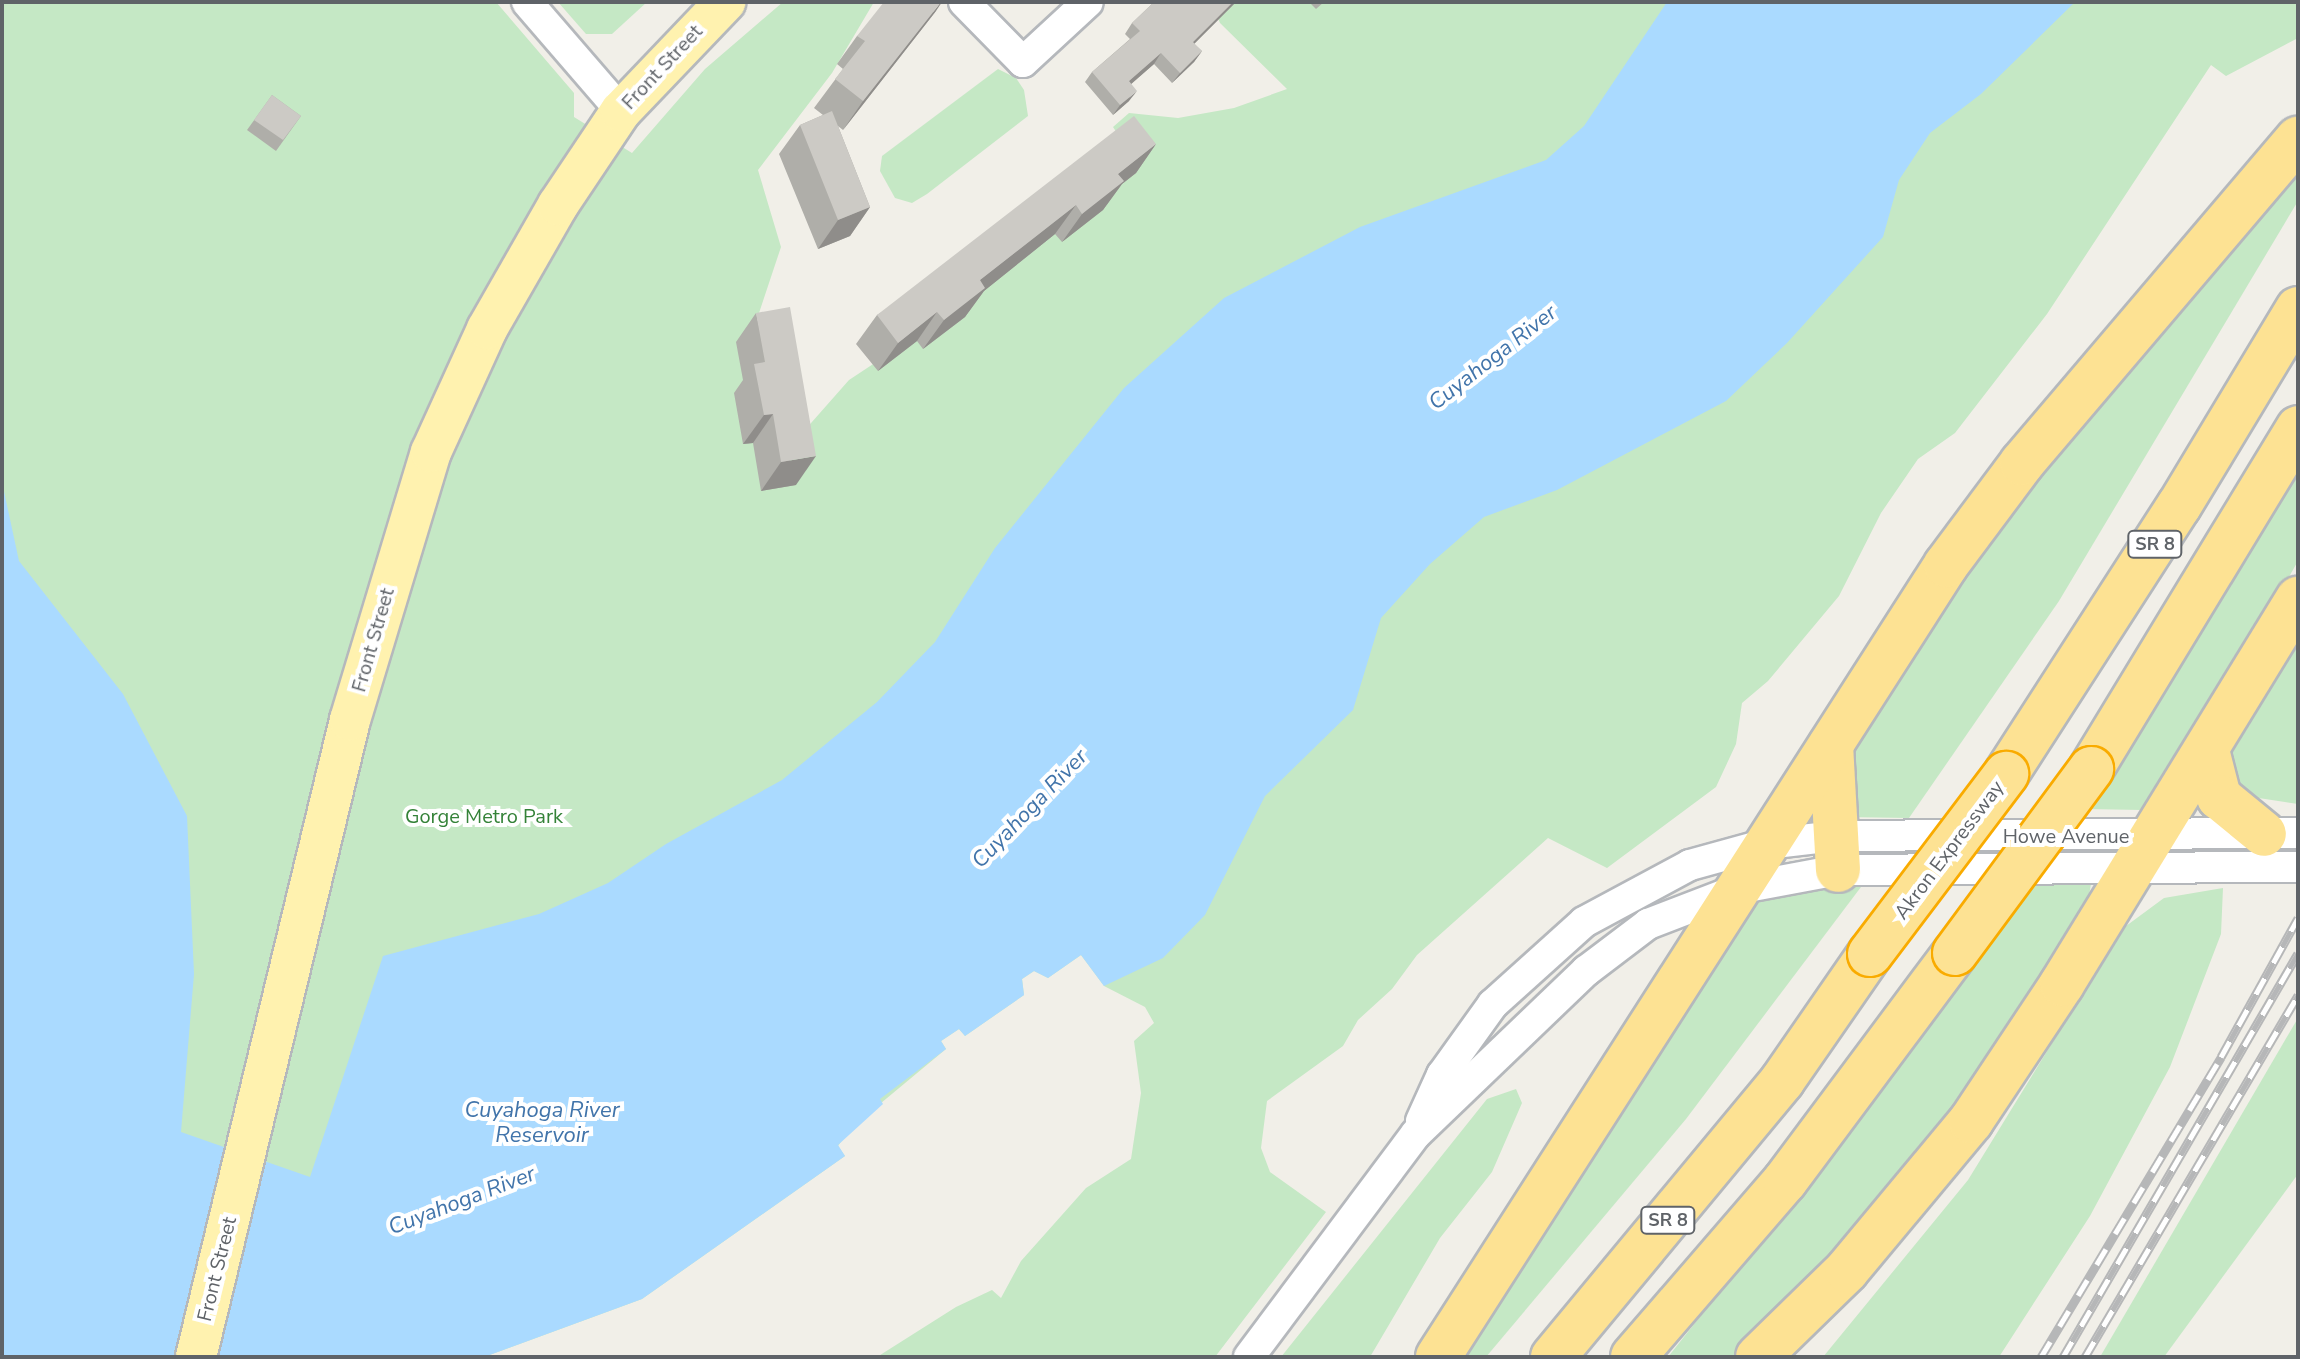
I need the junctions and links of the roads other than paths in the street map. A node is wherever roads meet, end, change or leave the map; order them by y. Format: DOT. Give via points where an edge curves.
graph roads {
  1 [pos="527,2"];
  2 [pos="725,2"];
  3 [pos="964,2"];
  4 [pos="1088,2"];
  5 [pos="621,111"];
  6 [pos="2298,139"];
  7 [pos="2298,309"];
  8 [pos="2298,428"];
  9 [pos="2298,599"];
  10 [pos="1831,745"];
  11 [pos="2207,750"];
  12 [pos="2281,833"];
  13 [pos="1836,853"];
  14 [pos="2140,853"];
  15 [pos="2298,867"];
  16 [pos="1758,871"];
  17 [pos="1416,1134"];
  18 [pos="196,1357"];
  19 [pos="1249,1357"];
  20 [pos="1438,1357"];
  21 [pos="1553,1357"];
  22 [pos="1633,1357"];
  23 [pos="1758,1357"];
  1 -- 5 [label="street"];
  2 -- 5 [label="main road, Front Street"];
  3 -- 4 [label="street" via="1023,62"];
  5 -- 18 [label="main road, Front Street" via="508,288 426,465 350,720"];
  6 -- 10 [label="highway" via="2022,463 1946,565"];
  7 -- 21 [label="highway, Akron Expressway / SR 8, bridge" via="2006,774 1782,1081"];
  8 -- 22 [label="highway, bridge" via="2091,769 1785,1181"];
  9 -- 11 [label="highway"];
  10 -- 13 [label="highway"];
  10 -- 16 [label="highway"];
  11 -- 12 [label="highway" via="2219,797"];
  11 -- 14 [label="highway"];
  12 -- 14 [label="street, Howe Avenue"];
  13 -- 14 [label="street, Howe Avenue"];
  13 -- 14 [label="street, Howe Avenue"];
  13 -- 16 [label="street"];
  14 -- 15 [label="street, Howe Avenue"];
  14 -- 23 [label="highway" via="1971,1121 1847,1270"];
  16 -- 17 [label="street" via="1635,933 1586,971"];
  16 -- 17 [label="street" via="1690,865 1609,907 1556,944 1493,1004 1442,1075"];
  16 -- 20 [label="highway"];
  17 -- 19 [label="street"];
}
